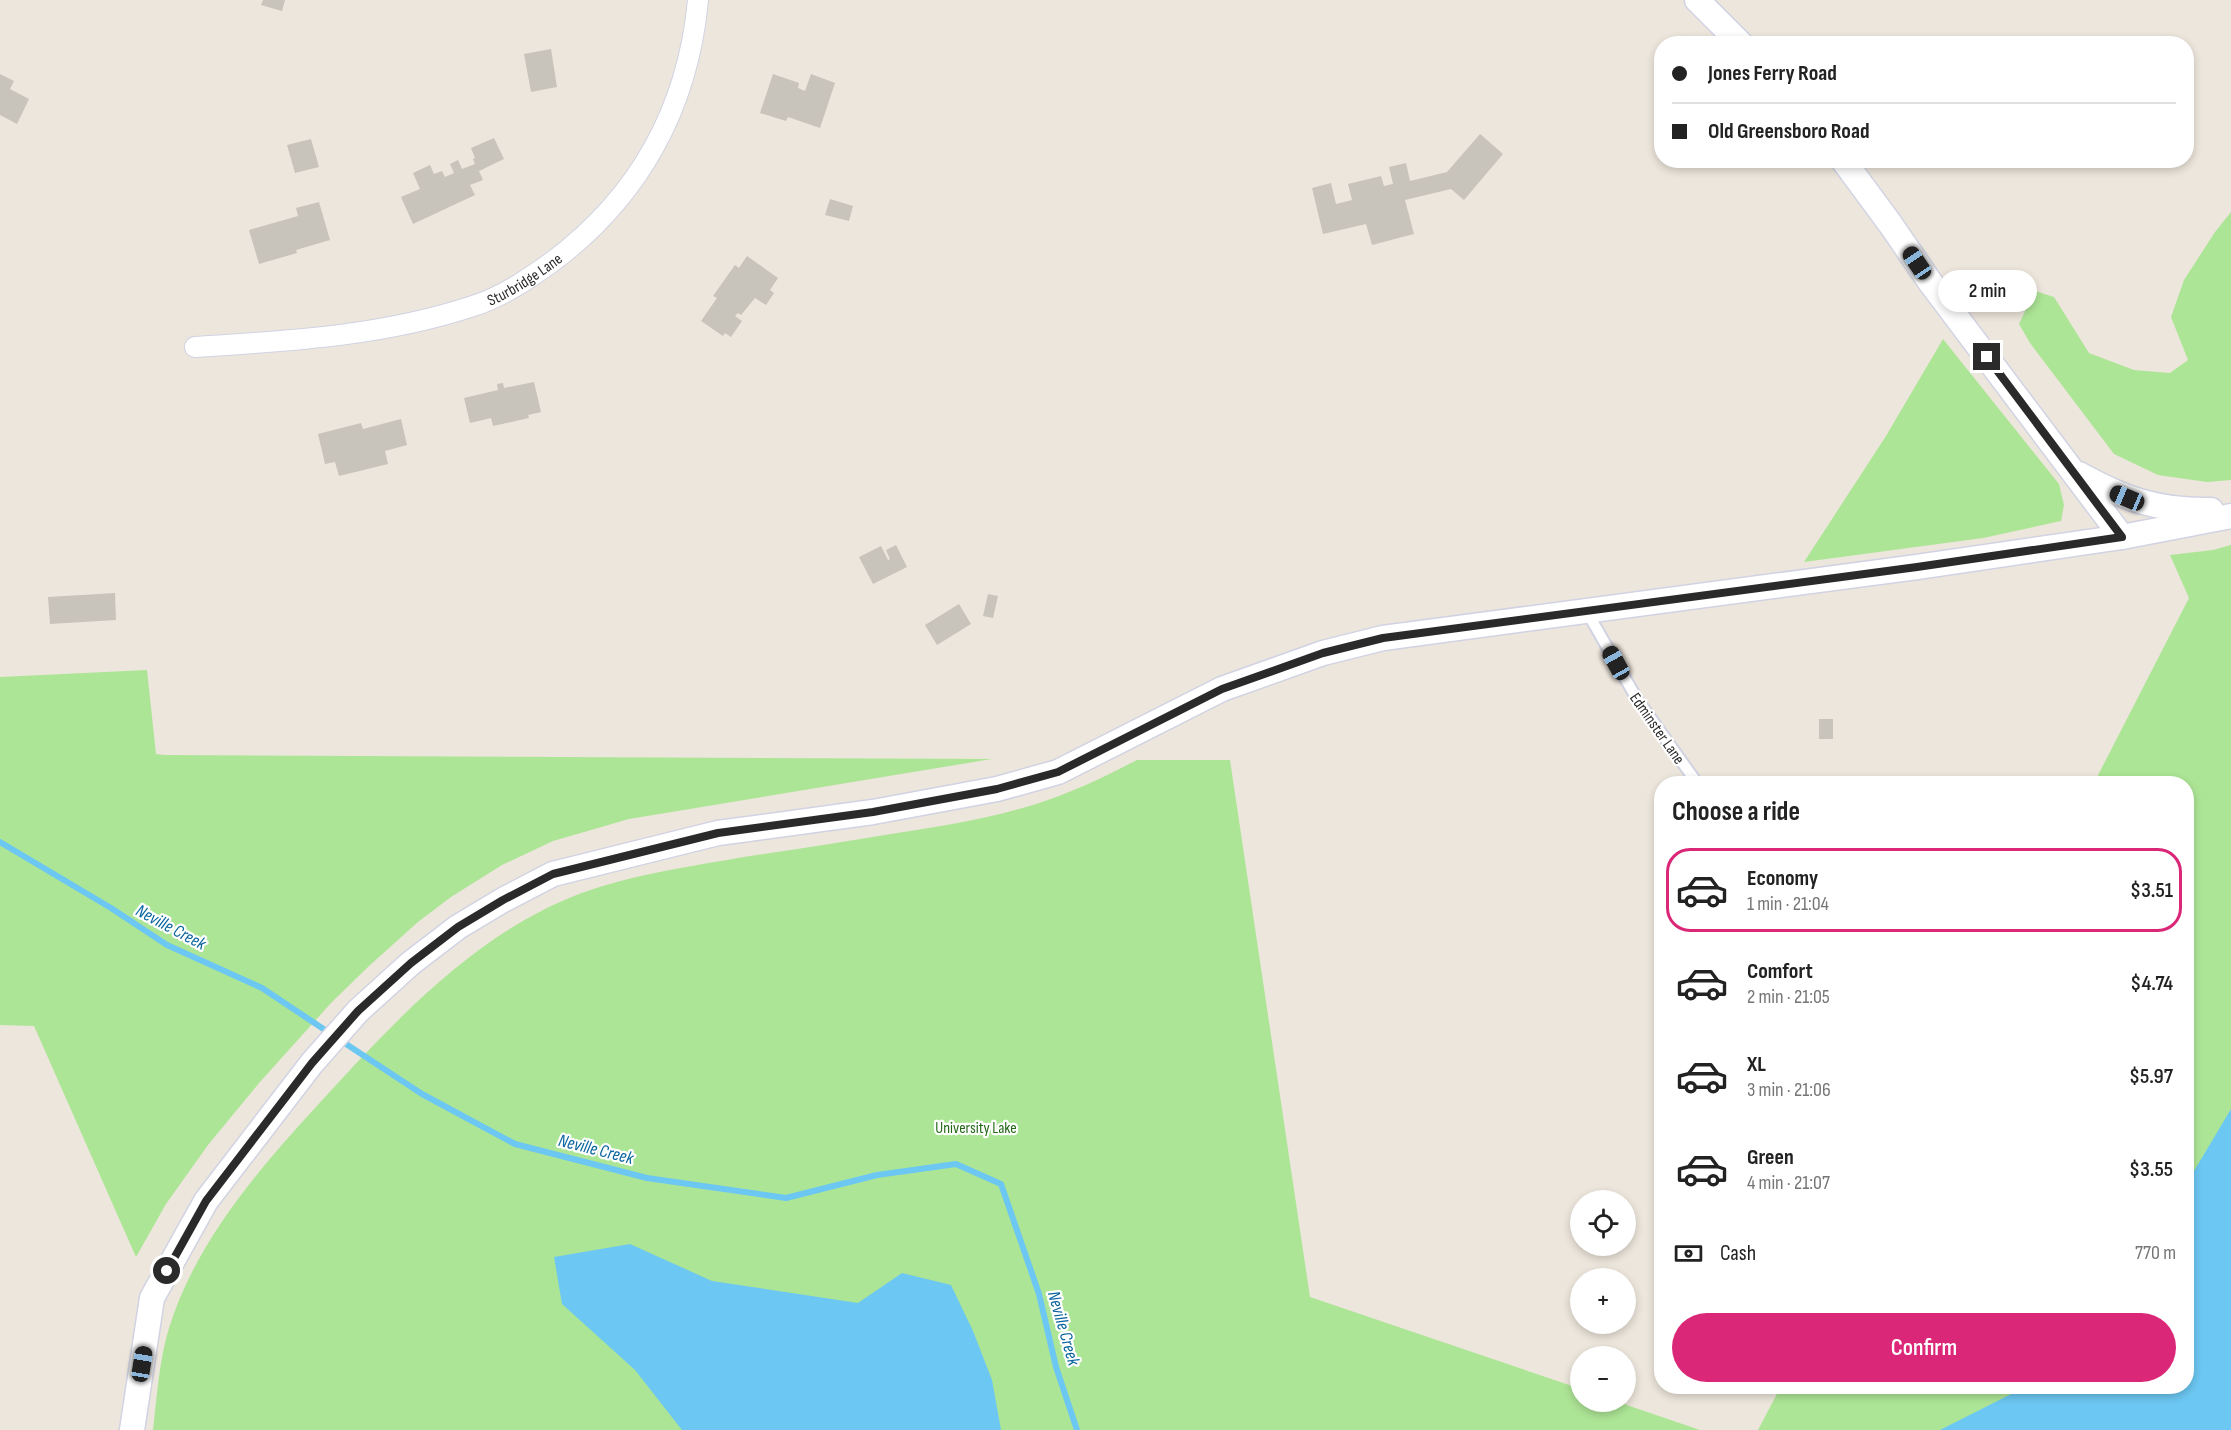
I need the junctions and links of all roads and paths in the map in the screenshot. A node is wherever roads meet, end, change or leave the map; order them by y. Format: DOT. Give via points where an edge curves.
graph roads {
  1 [pos="698,0"];
  2 [pos="1697,0"];
  3 [pos="1733,36"];
  4 [pos="1849,168"];
  5 [pos="195,347"];
  6 [pos="2072,469"];
  7 [pos="2231,510"];
  8 [pos="2231,516"];
  9 [pos="2122,537"];
  10 [pos="1586,609"];
  11 [pos="1692,776"];
  12 [pos="132,1430"];
  1 -- 5 [label="street, Sturbridge Lane" via="678,96 640,171 602,220 530,278 474,306 392,327 305,340"];
  2 -- 3 [label="street"];
  4 -- 6 [label="street"];
  6 -- 7 [label="street" via="2144,504 2184,510"];
  6 -- 9 [label="street"];
  8 -- 9 [label="street"];
  9 -- 10 [label="street"];
  10 -- 11 [label="lane, Edminster Lane" via="1636,699"];
  10 -- 12 [label="street" via="1383,638 1323,653 1222,689 1058,772 997,789 873,812 718,833 553,874 503,900 458,927 358,1011 312,1063 206,1201 152,1298"];
}
